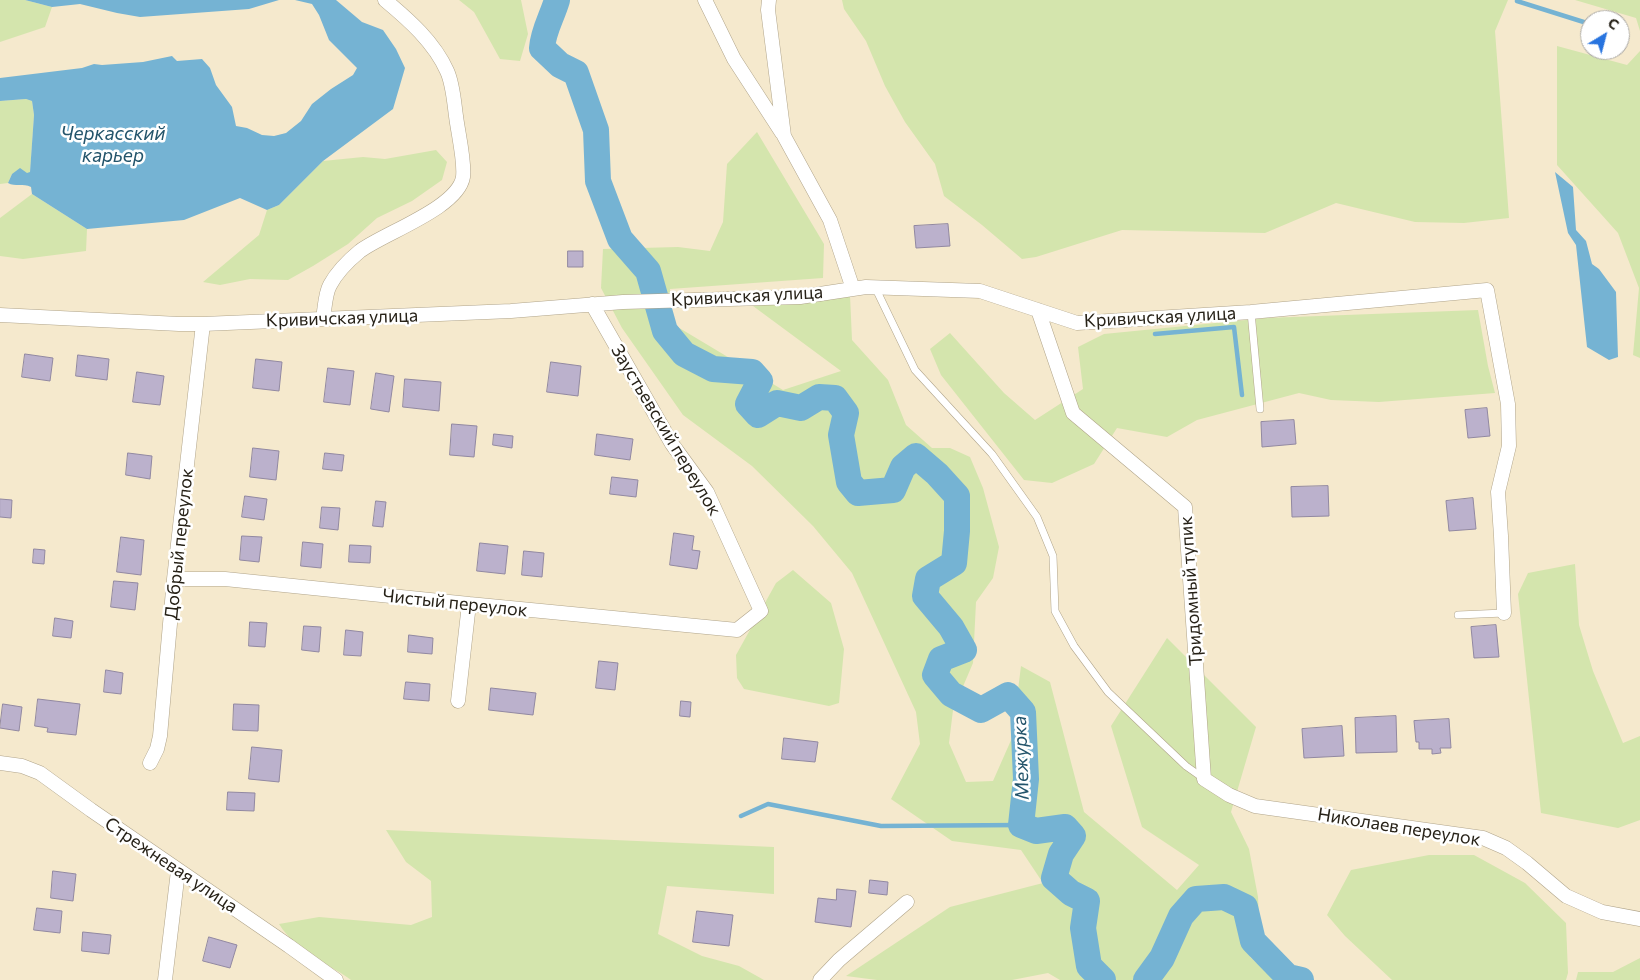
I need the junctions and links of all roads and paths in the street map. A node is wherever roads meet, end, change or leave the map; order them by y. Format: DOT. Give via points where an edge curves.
graph roads {
  1 [pos="385,0"];
  2 [pos="705,0"];
  3 [pos="769,0"];
  4 [pos="784,136"];
  5 [pos="875,287"];
  6 [pos="853,289"];
  7 [pos="592,304"];
  8 [pos="1038,310"];
  9 [pos="1251,312"];
  10 [pos="0,314"];
  11 [pos="323,318"];
  12 [pos="203,324"];
  13 [pos="1260,409"];
  14 [pos="174,579"];
  15 [pos="468,604"];
  16 [pos="1504,613"];
  17 [pos="1458,615"];
  18 [pos="736,630"];
  19 [pos="458,701"];
  20 [pos="0,763"];
  21 [pos="150,763"];
  22 [pos="1204,778"];
  23 [pos="178,871"];
  24 [pos="907,902"];
  25 [pos="1640,919"];
  26 [pos="165,980"];
  27 [pos="336,980"];
  28 [pos="820,980"];
  1 -- 11 [label="street" via="411,22 448,72 463,178 454,194 436,209 361,250 342,268 329,287"];
  2 -- 4 [label="street" via="734,59"];
  3 -- 4 [label="street"];
  4 -- 6 [label="street" via="830,220"];
  5 -- 6 [label="street, Кривичская улица"];
  5 -- 8 [label="street, Кривичская улица" via="980,291"];
  5 -- 22 [label="lane" via="916,370 992,454 1036,517 1053,556 1055,611 1074,646 1108,692 1186,766"];
  6 -- 7 [label="street, Кривичская улица" via="800,297"];
  7 -- 11 [label="street, Кривичская улица" via="511,311"];
  7 -- 18 [label="street, Заустьевский переулок" via="672,444 707,492 761,611"];
  8 -- 9 [label="street, Кривичская улица" via="1077,323"];
  8 -- 22 [label="street, Тридомный тупик" via="1073,413 1185,507"];
  9 -- 13 [label="lane"];
  9 -- 16 [label="street, Кривичская улица" via="1487,290 1508,404 1509,446 1498,492"];
  10 -- 12 [label="street, Кривичская улица"];
  11 -- 12 [label="street, Кривичская улица"];
  12 -- 14 [label="street, Добрый переулок"];
  14 -- 15 [label="street, Чистый переулок" via="225,579"];
  14 -- 21 [label="street, Добрый переулок" via="160,736"];
  15 -- 18 [label="street, Чистый переулок"];
  15 -- 19 [label="street"];
  16 -- 17 [label="lane"];
  20 -- 23 [label="street, Стрежневая улица" via="40,773"];
  22 -- 25 [label="street, Николаев переулок" via="1228,795 1255,806 1484,838 1506,848 1566,896 1602,912"];
  23 -- 26 [label="street"];
  23 -- 27 [label="street, Стрежневая улица"];
  24 -- 28 [label="street"];
}
